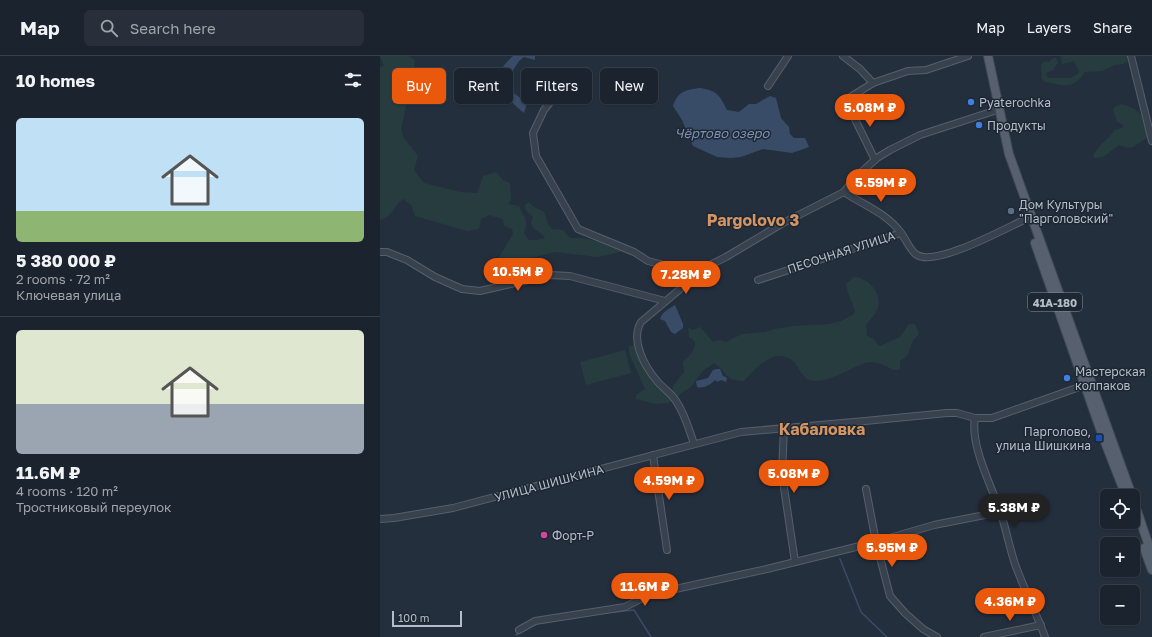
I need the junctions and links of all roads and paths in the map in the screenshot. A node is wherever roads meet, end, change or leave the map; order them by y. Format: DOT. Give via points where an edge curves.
graph roads {
  1 [pos="788,56"];
  2 [pos="843,56"];
  3 [pos="968,56"];
  4 [pos="982,56"];
  5 [pos="988,56"];
  6 [pos="1131,56"];
  7 [pos="873,83"];
  8 [pos="768,86"];
  9 [pos="549,104"];
  10 [pos="994,111"];
  11 [pos="1152,141"];
  12 [pos="875,160"];
  13 [pos="844,192"];
  14 [pos="1026,219"];
  15 [pos="901,233"];
  16 [pos="380,252"];
  17 [pos="692,274"];
  18 [pos="758,280"];
  19 [pos="665,301"];
  20 [pos="1088,384"];
  21 [pos="975,418"];
  22 [pos="784,427"];
  23 [pos="694,444"];
  24 [pos="653,455"];
  25 [pos="866,489"];
  26 [pos="1124,489"];
  27 [pos="1129,489"];
  28 [pos="1000,512"];
  29 [pos="380,519"];
  30 [pos="1140,520"];
  31 [pos="1138,529"];
  32 [pos="876,542"];
  33 [pos="667,550"];
  34 [pos="1152,555"];
  35 [pos="795,562"];
  36 [pos="1152,570"];
  37 [pos="1041,625"];
  38 [pos="519,630"];
  39 [pos="937,637"];
  40 [pos="984,637"];
  41 [pos="1045,637"];
  1 -- 8 [label="street"];
  2 -- 7 [label="street"];
  3 -- 7 [label="street"];
  4 -- 10 [label="main road, 41А-180"];
  5 -- 20 [label="main road, 41А-180" via="1009,154"];
  6 -- 11 [label="street"];
  7 -- 12 [label="street" via="849,98 848,105"];
  9 -- 17 [label="street" via="534,133 536,156 578,229 634,252 648,261"];
  10 -- 12 [label="street" via="920,135"];
  10 -- 14 [label="main road, 41А-180" via="1005,156"];
  12 -- 13 [label="street"];
  13 -- 15 [label="street" via="887,218"];
  13 -- 17 [label="street" via="783,222 726,257"];
  14 -- 15 [label="street, ПЕСОЧНАЯ УЛИЦА" via="955,252 937,257 918,255"];
  14 -- 20 [label="main road, 41А-180"];
  15 -- 18 [label="street, ПЕСОЧНАЯ УЛИЦА"];
  16 -- 19 [label="street" via="407,260 462,289 480,291 550,275 570,276"];
  17 -- 19 [label="street" via="679,290"];
  19 -- 23 [label="street" via="641,322 637,328 637,339 648,369 676,401"];
  20 -- 21 [label="street, УЛИЦА ШИШКИНА" via="1003,415"];
  20 -- 26 [label="main road, 41А-180"];
  20 -- 27 [label="main road, 41А-180"];
  21 -- 22 [label="street, УЛИЦА ШИШКИНА" via="947,413"];
  21 -- 28 [label="street" via="974,437"];
  22 -- 23 [label="street, УЛИЦА ШИШКИНА" via="741,432"];
  22 -- 35 [label="street" via="782,474"];
  23 -- 24 [label="street, УЛИЦА ШИШКИНА"];
  24 -- 29 [label="street, УЛИЦА ШИШКИНА" via="453,508"];
  24 -- 33 [label="street"];
  25 -- 32 [label="street"];
  28 -- 32 [label="street" via="934,525"];
  28 -- 37 [label="street" via="1015,564"];
  30 -- 34 [label="main road"];
  31 -- 36 [label="main road"];
  32 -- 35 [label="street"];
  32 -- 39 [label="street" via="890,596 923,629"];
  35 -- 38 [label="street" via="648,595 625,607 535,620"];
  37 -- 40 [label="street"];
  37 -- 41 [label="street"];
}
